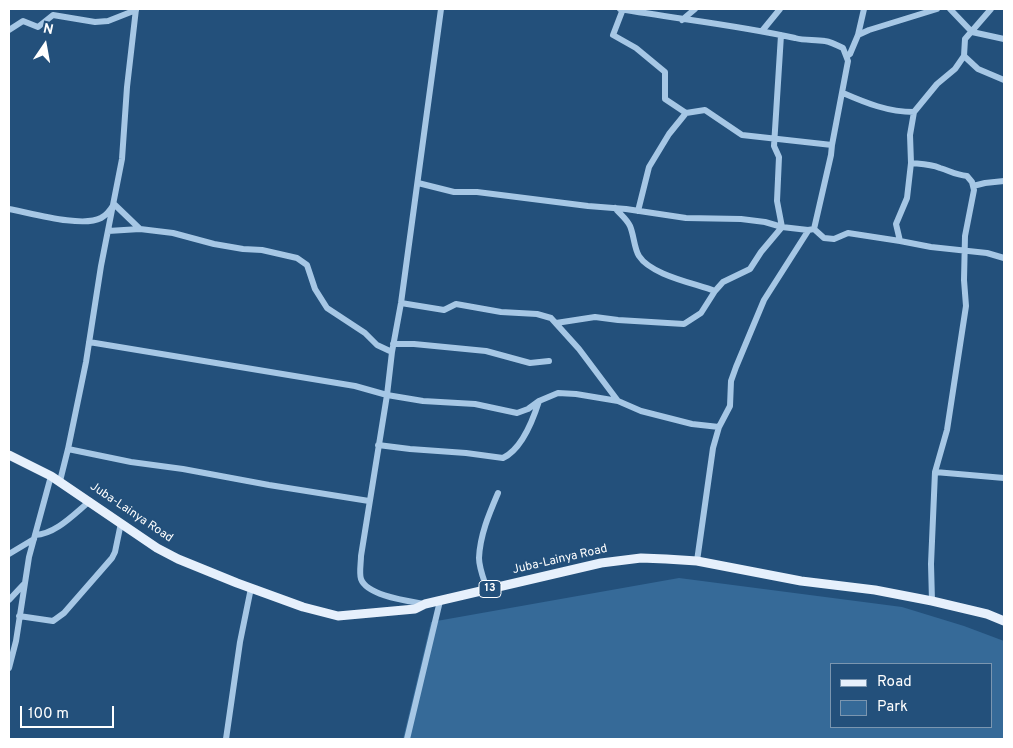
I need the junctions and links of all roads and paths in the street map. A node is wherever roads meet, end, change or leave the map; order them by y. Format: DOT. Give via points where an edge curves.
graph roads {
  1 [pos="442,9"];
  2 [pos="622,9"];
  3 [pos="695,9"];
  4 [pos="780,9"];
  5 [pos="864,9"];
  6 [pos="937,9"];
  7 [pos="950,9"];
  8 [pos="990,9"];
  9 [pos="136,10"];
  10 [pos="682,20"];
  11 [pos="9,30"];
  12 [pos="762,31"];
  13 [pos="972,32"];
  14 [pos="781,35"];
  15 [pos="858,35"];
  16 [pos="1004,39"];
  17 [pos="847,56"];
  18 [pos="964,56"];
  19 [pos="1004,80"];
  20 [pos="843,93"];
  21 [pos="914,112"];
  22 [pos="686,113"];
  23 [pos="774,138"];
  24 [pos="832,146"];
  25 [pos="911,163"];
  26 [pos="1004,181"];
  27 [pos="418,182"];
  28 [pos="973,186"];
  29 [pos="114,204"];
  30 [pos="615,208"];
  31 [pos="9,209"];
  32 [pos="638,211"];
  33 [pos="782,227"];
  34 [pos="140,229"];
  35 [pos="811,230"];
  36 [pos="108,231"];
  37 [pos="900,241"];
  38 [pos="965,252"];
  39 [pos="1004,258"];
  40 [pos="715,291"];
  41 [pos="401,303"];
  42 [pos="556,323"];
  43 [pos="89,342"];
  44 [pos="393,344"];
  45 [pos="392,352"];
  46 [pos="549,360"];
  47 [pos="387,395"];
  48 [pos="618,400"];
  49 [pos="539,401"];
  50 [pos="718,427"];
  51 [pos="378,445"];
  52 [pos="68,449"];
  53 [pos="9,455"];
  54 [pos="935,472"];
  55 [pos="56,478"];
  56 [pos="1004,478"];
  57 [pos="498,493"];
  58 [pos="90,501"];
  59 [pos="369,501"];
  60 [pos="121,523"];
  61 [pos="34,537"];
  62 [pos="9,554"];
  63 [pos="697,561"];
  64 [pos="24,584"];
  65 [pos="251,588"];
  66 [pos="487,589"];
  67 [pos="9,600"];
  68 [pos="440,601"];
  69 [pos="932,601"];
  70 [pos="425,604"];
  71 [pos="19,616"];
  72 [pos="1004,621"];
  73 [pos="9,668"];
  74 [pos="226,739"];
  75 [pos="407,739"];
  1 -- 27 [label="street"];
  2 -- 10 [label="street"];
  2 -- 22 [label="street" via="613,35 636,48 665,72 665,99"];
  3 -- 10 [label="street"];
  4 -- 12 [label="street"];
  5 -- 15 [label="street"];
  6 -- 15 [label="street"];
  7 -- 13 [label="street"];
  8 -- 13 [label="street"];
  9 -- 11 [label="street" via="108,21 95,22 53,15 38,27 23,21"];
  9 -- 29 [label="street" via="122,159"];
  10 -- 12 [label="street"];
  12 -- 14 [label="street"];
  13 -- 16 [label="street"];
  13 -- 18 [label="street" via="965,39"];
  14 -- 17 [label="street" via="834,43 843,48"];
  14 -- 23 [label="street"];
  15 -- 17 [label="street"];
  17 -- 20 [label="street"];
  18 -- 19 [label="street" via="978,69"];
  18 -- 21 [label="street"];
  20 -- 21 [label="street" via="896,112"];
  20 -- 24 [label="street"];
  21 -- 25 [label="street" via="910,135"];
  22 -- 23 [label="street" via="704,110 742,135"];
  22 -- 32 [label="street" via="649,167"];
  23 -- 24 [label="street"];
  23 -- 33 [label="street" via="775,152 779,157 777,201"];
  24 -- 35 [label="street"];
  25 -- 28 [label="street" via="967,176"];
  25 -- 37 [label="street" via="907,198 896,224"];
  26 -- 28 [label="street"];
  27 -- 30 [label="street" via="454,192"];
  27 -- 41 [label="street"];
  28 -- 38 [label="street"];
  29 -- 31 [label="street" via="104,217 83,221"];
  29 -- 34 [label="street"];
  29 -- 36 [label="street"];
  30 -- 32 [label="street"];
  30 -- 40 [label="street" via="630,224 639,256 654,269"];
  32 -- 33 [label="street" via="686,218 741,219"];
  33 -- 35 [label="street"];
  33 -- 40 [label="street" via="750,269 723,282"];
  34 -- 36 [label="street"];
  34 -- 45 [label="street" via="297,258 307,265 326,308 365,332 377,346"];
  35 -- 37 [label="street" via="824,238 834,239 848,233"];
  35 -- 50 [label="street" via="764,300 731,381 730,406"];
  36 -- 43 [label="street"];
  37 -- 38 [label="street"];
  38 -- 39 [label="street"];
  38 -- 54 [label="street" via="966,306 947,430"];
  40 -- 42 [label="street" via="702,313 684,324 595,317"];
  41 -- 42 [label="street" via="444,310 456,304 537,314"];
  41 -- 44 [label="street"];
  42 -- 48 [label="street"];
  43 -- 47 [label="street" via="355,386"];
  43 -- 52 [label="street"];
  44 -- 45 [label="street"];
  44 -- 46 [label="street" via="476,349 530,363"];
  45 -- 47 [label="street"];
  47 -- 49 [label="street" via="475,404 517,413"];
  47 -- 51 [label="street"];
  48 -- 49 [label="street" via="558,394"];
  48 -- 50 [label="street" via="641,411"];
  49 -- 51 [label="street" via="529,429 513,451 503,458"];
  50 -- 63 [label="street"];
  51 -- 59 [label="street"];
  52 -- 55 [label="street"];
  52 -- 59 [label="street"];
  53 -- 55 [label="main road, Juba-Lainya Road / 13"];
  54 -- 56 [label="street"];
  54 -- 69 [label="street"];
  55 -- 58 [label="main road, Juba-Lainya Road / 13"];
  55 -- 61 [label="street"];
  57 -- 66 [label="street" via="487,517 479,558"];
  58 -- 60 [label="main road, Juba-Lainya Road / 13"];
  58 -- 61 [label="street" via="55,530"];
  59 -- 70 [label="street" via="360,578 364,585 386,596"];
  60 -- 65 [label="main road, Juba-Lainya Road / 13" via="178,559"];
  60 -- 71 [label="street" via="112,558 64,613 53,621"];
  61 -- 62 [label="street"];
  61 -- 64 [label="street"];
  63 -- 66 [label="main road, Juba-Lainya Road / 13" via="616,560"];
  63 -- 69 [label="main road, Juba-Lainya Road / 13"];
  64 -- 67 [label="street"];
  64 -- 71 [label="street"];
  65 -- 70 [label="main road, Juba-Lainya Road / 13" via="338,616 415,609"];
  65 -- 74 [label="street"];
  66 -- 68 [label="main road, Juba-Lainya Road / 13"];
  68 -- 70 [label="main road, Juba-Lainya Road / 13"];
  68 -- 75 [label="street"];
  69 -- 72 [label="main road, Juba-Lainya Road / 13"];
  71 -- 73 [label="street"];
}
